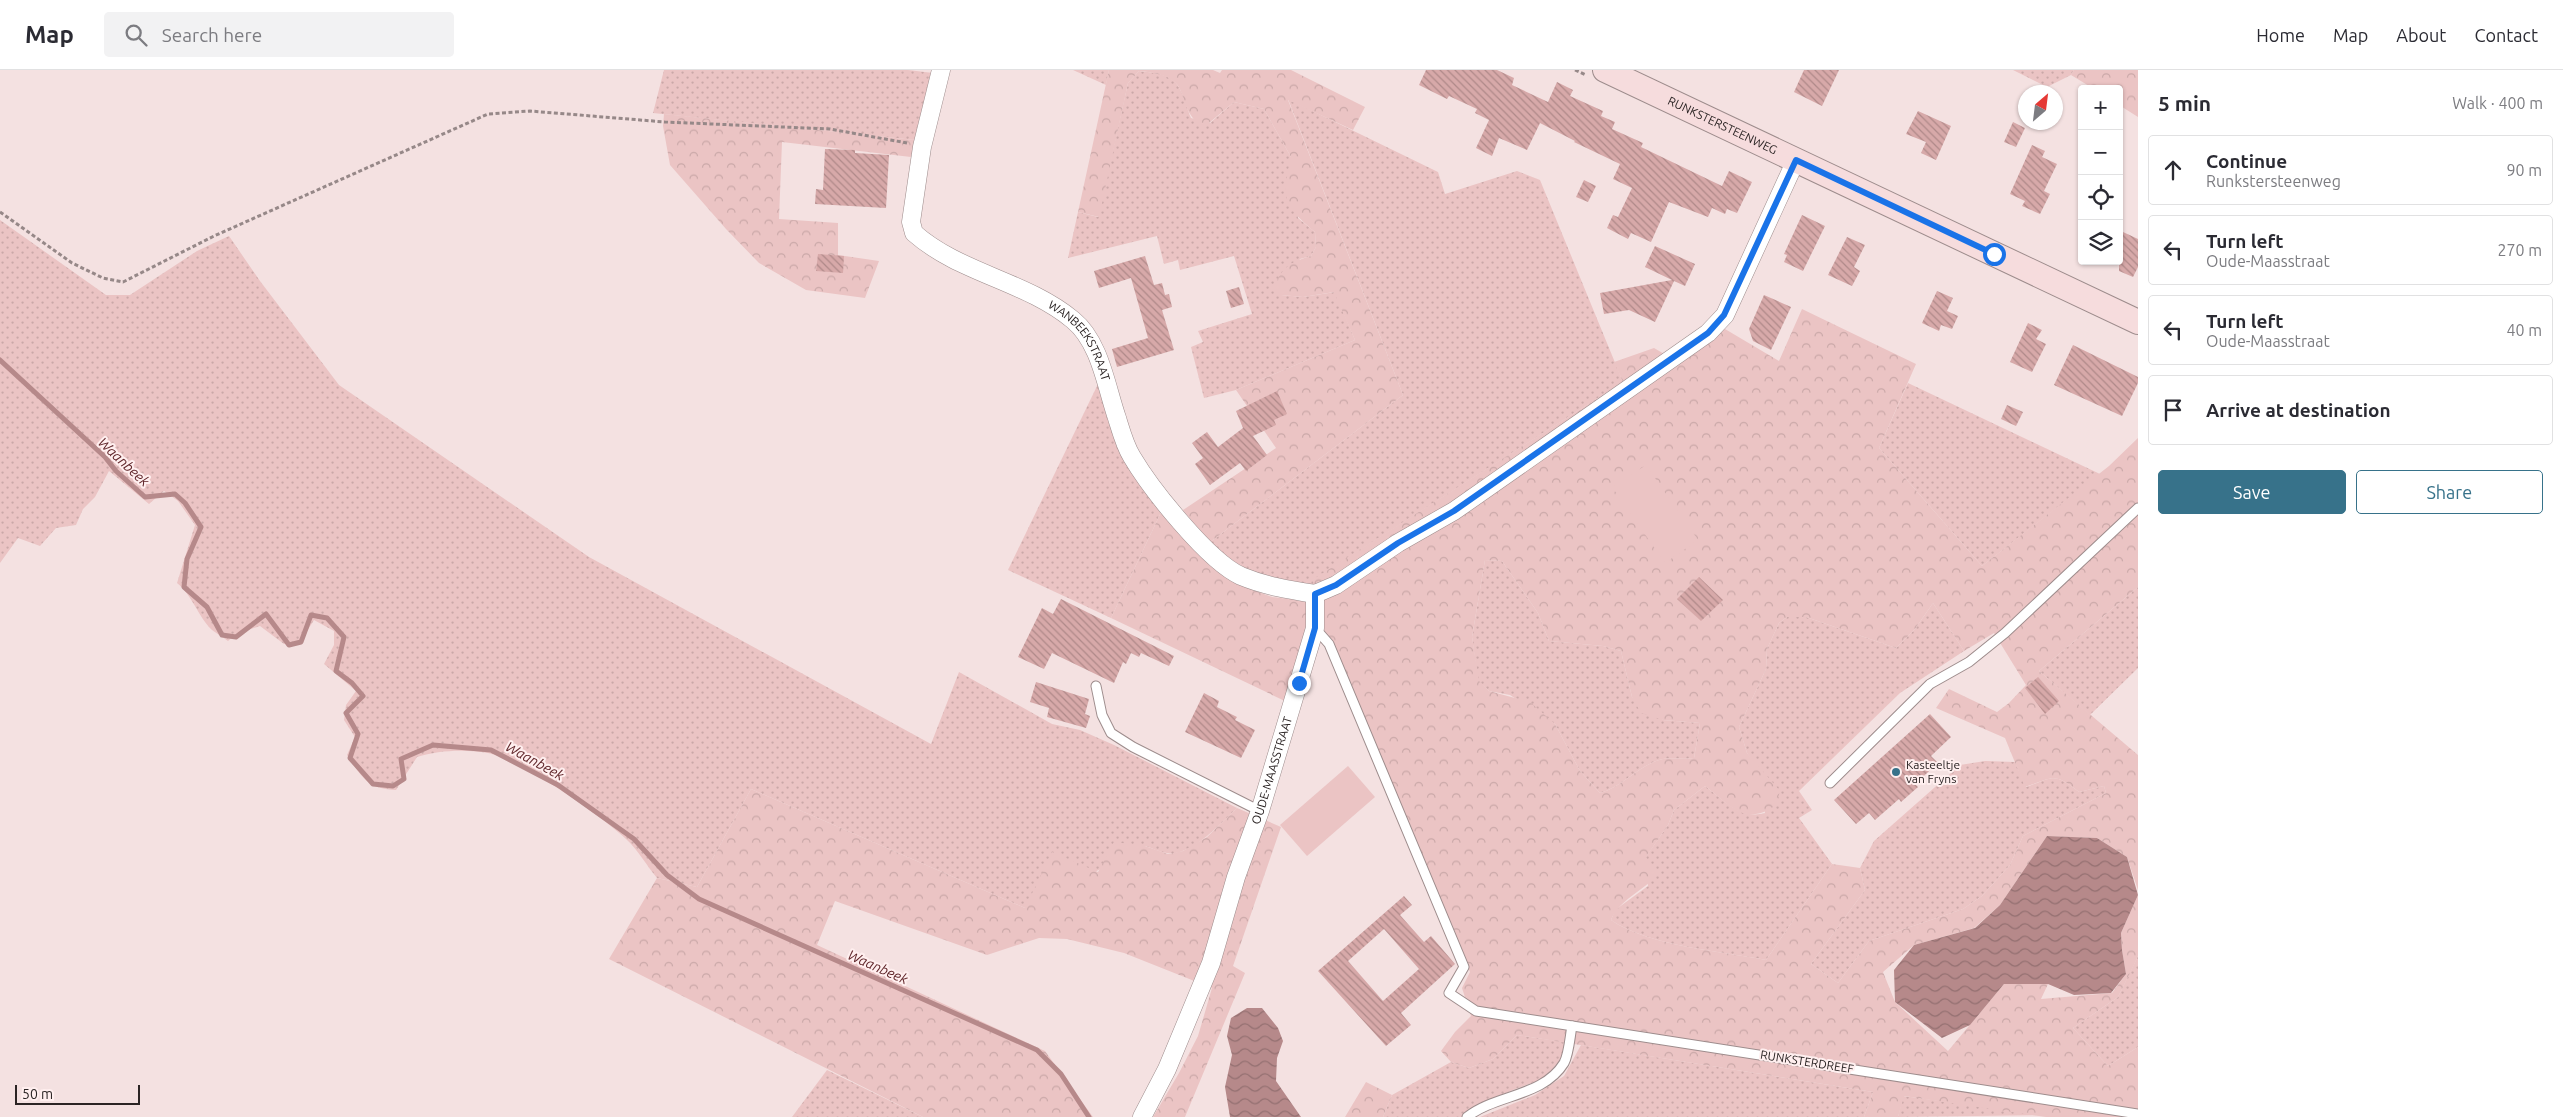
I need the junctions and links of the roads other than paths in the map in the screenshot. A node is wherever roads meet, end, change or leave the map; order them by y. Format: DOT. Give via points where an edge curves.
graph roads {
  1 [pos="941,70"];
  2 [pos="1605,70"];
  3 [pos="1796,160"];
  4 [pos="2138,322"];
  5 [pos="2138,508"];
  6 [pos="1315,594"];
  7 [pos="1315,628"];
  8 [pos="1096,686"];
  9 [pos="1830,784"];
  10 [pos="1260,811"];
  11 [pos="1572,1026"];
  12 [pos="2138,1114"];
  13 [pos="1142,1117"];
  14 [pos="1467,1117"];
  1 -- 6 [label="street, WANBEEKSTRAAT" via="922,147 911,222 914,233 949,256 1039,298 1073,320 1092,342 1131,456 1185,525 1240,576 1281,589"];
  2 -- 3 [label="street, RUNKSTERSTEENWEG"];
  3 -- 4 [label="street, RUNKSTERSTEENWEG"];
  3 -- 6 [label="street" via="1724,315 1708,333 1454,511 1398,543 1336,585"];
  5 -- 9 [label="lane" via="2005,633 1970,662 1930,684"];
  6 -- 7 [label="street, OUDE-MAASSTRAAT"];
  7 -- 10 [label="street, OUDE-MAASSTRAAT"];
  7 -- 11 [label="lane, RUNKSTERDREEF" via="1329,644 1464,967 1449,994 1476,1010"];
  8 -- 10 [label="lane" via="1102,715 1111,733"];
  10 -- 13 [label="street, OUDE-MAASSTRAAT" via="1211,963 1167,1069"];
  11 -- 12 [label="lane, RUNKSTERDREEF"];
  11 -- 14 [label="lane" via="1564,1063 1543,1085 1477,1110"];
}
